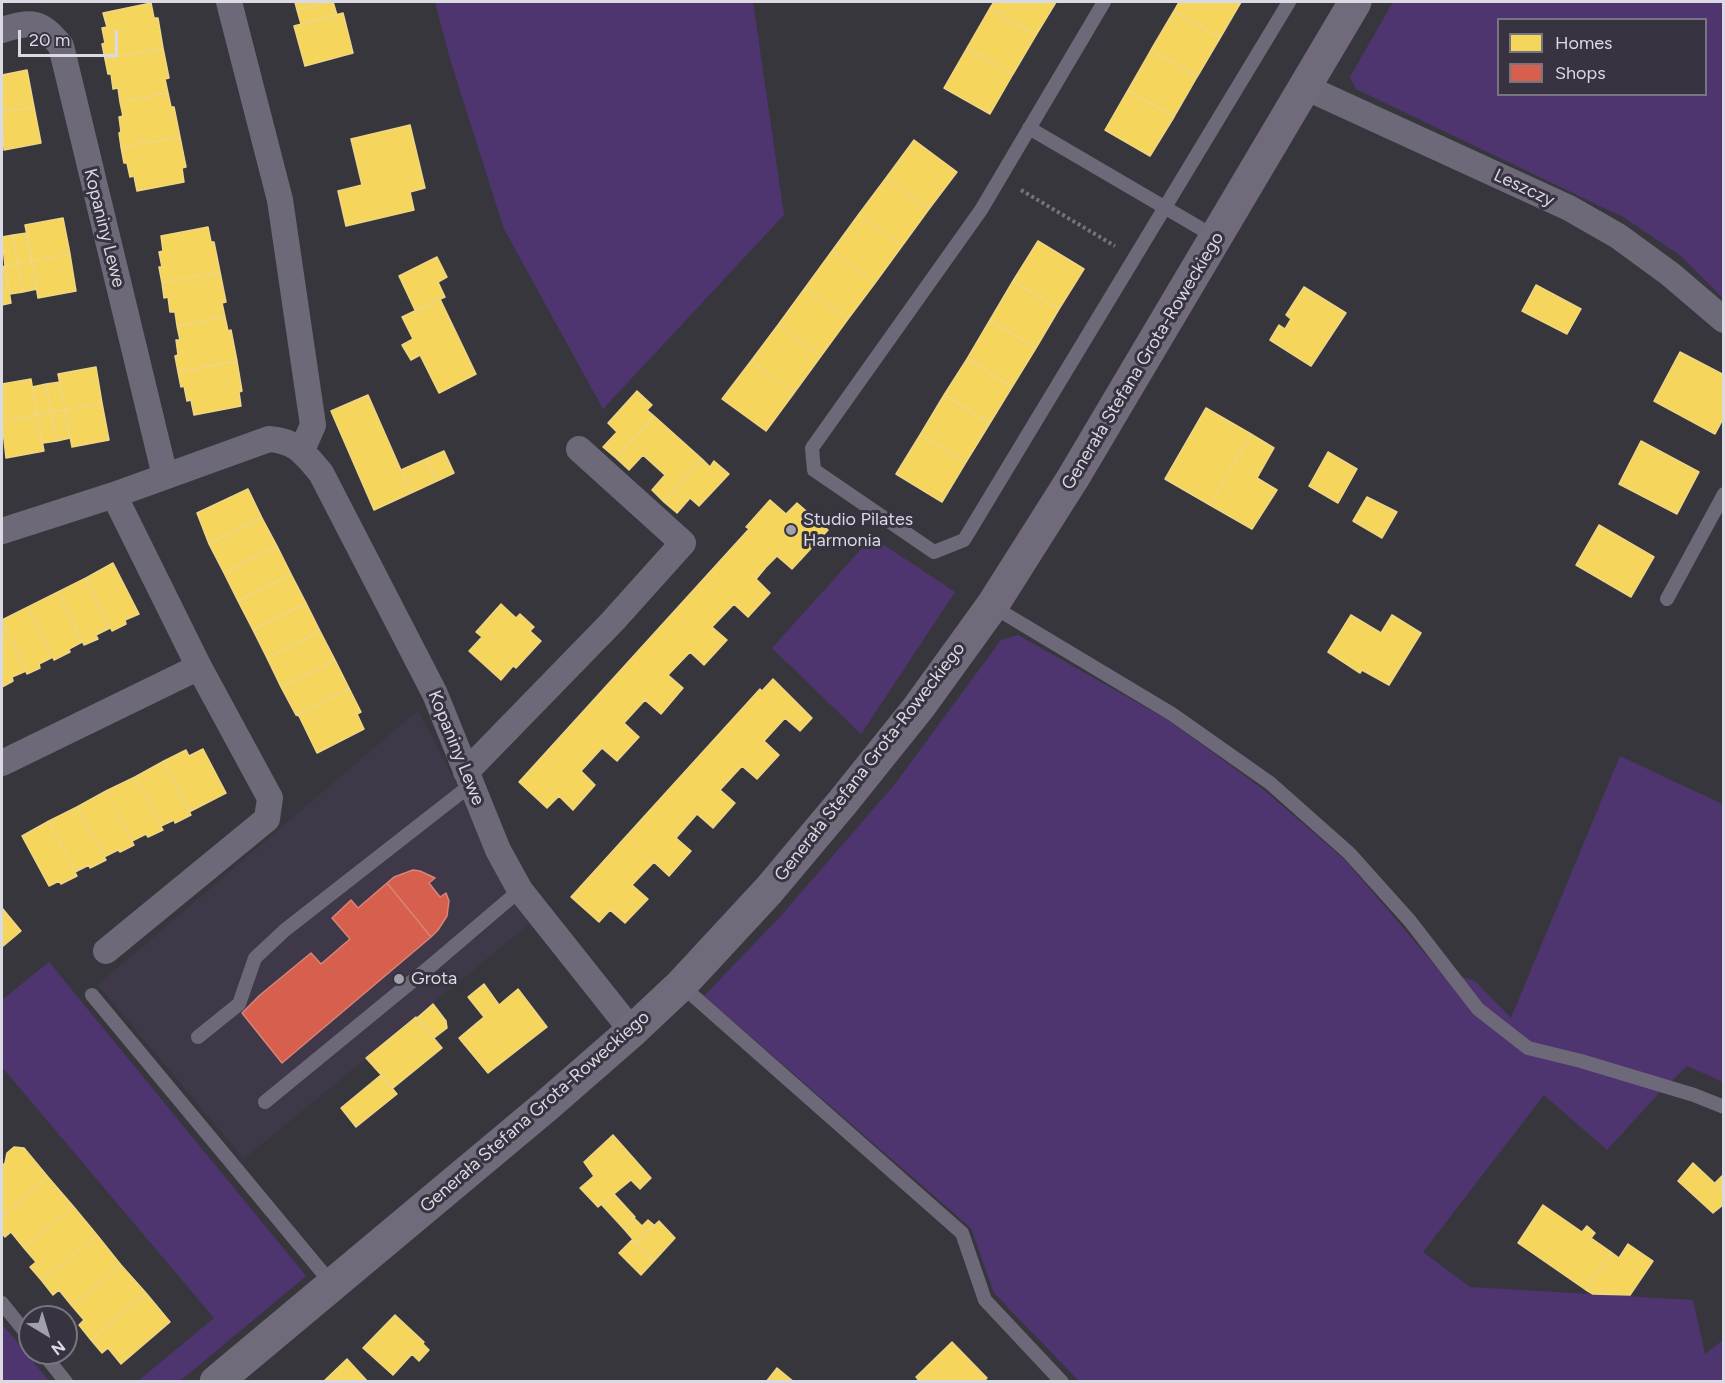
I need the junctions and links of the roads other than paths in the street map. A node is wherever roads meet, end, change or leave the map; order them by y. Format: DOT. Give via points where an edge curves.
graph roads {
  1 [pos="229,2"];
  2 [pos="1104,2"];
  3 [pos="1289,2"];
  4 [pos="1355,2"];
  5 [pos="2,30"];
  6 [pos="1305,87"];
  7 [pos="1029,128"];
  8 [pos="1166,208"];
  9 [pos="1217,238"];
  10 [pos="1724,320"];
  11 [pos="579,449"];
  12 [pos="302,450"];
  13 [pos="165,476"];
  14 [pos="1724,494"];
  15 [pos="114,495"];
  16 [pos="2,531"];
  17 [pos="1667,599"];
  18 [pos="992,606"];
  19 [pos="199,667"];
  20 [pos="2,763"];
  21 [pos="469,778"];
  22 [pos="520,890"];
  23 [pos="106,951"];
  24 [pos="681,985"];
  25 [pos="92,995"];
  26 [pos="632,1031"];
  27 [pos="198,1037"];
  28 [pos="265,1102"];
  29 [pos="1724,1107"];
  30 [pos="332,1284"];
  31 [pos="2,1303"];
  32 [pos="18,1323"];
  33 [pos="53,1365"];
  34 [pos="66,1382"];
  35 [pos="216,1382"];
  36 [pos="1062,1382"];
  1 -- 12 [label="street" via="280,200 312,425"];
  2 -- 7 [label="lane"];
  3 -- 8 [label="lane"];
  4 -- 6 [label="street, Generała Stefana Grota-Roweckiego"];
  5 -- 13 [label="street, Kopaniny Lewe" via="29,22 48,31 61,46"];
  6 -- 9 [label="street, Generała Stefana Grota-Roweckiego"];
  6 -- 10 [label="street, Leszczy" via="1579,214 1618,236 1670,274"];
  7 -- 8 [label="lane"];
  7 -- 8 [label="lane" via="981,210 812,448 814,470 934,552 964,540"];
  8 -- 9 [label="lane"];
  9 -- 18 [label="street, Generała Stefana Grota-Roweckiego"];
  11 -- 21 [label="street" via="682,543"];
  12 -- 13 [label="street, Kopaniny Lewe" via="284,440 269,439"];
  12 -- 21 [label="street, Kopaniny Lewe" via="321,473 435,694"];
  13 -- 15 [label="street, Kopaniny Lewe"];
  14 -- 17 [label="lane"];
  15 -- 16 [label="street, Kopaniny Lewe"];
  15 -- 19 [label="street"];
  18 -- 24 [label="street, Generała Stefana Grota-Roweckiego" via="842,804"];
  18 -- 29 [label="lane" via="1172,714 1270,783 1349,853 1410,921 1478,1009 1528,1048 1581,1060"];
  19 -- 20 [label="street"];
  19 -- 23 [label="street" via="270,798 267,819"];
  21 -- 22 [label="street, Kopaniny Lewe" via="498,850"];
  21 -- 27 [label="lane" via="255,958 239,1004"];
  22 -- 26 [label="street, Kopaniny Lewe"];
  22 -- 28 [label="lane"];
  24 -- 26 [label="street, Generała Stefana Grota-Roweckiego"];
  24 -- 36 [label="lane" via="962,1233 985,1300"];
  25 -- 30 [label="lane"];
  26 -- 30 [label="street, Generała Stefana Grota-Roweckiego"];
  30 -- 35 [label="street, Generała Stefana Grota-Roweckiego"];
  31 -- 32 [label="lane"];
  33 -- 34 [label="lane"];
}
